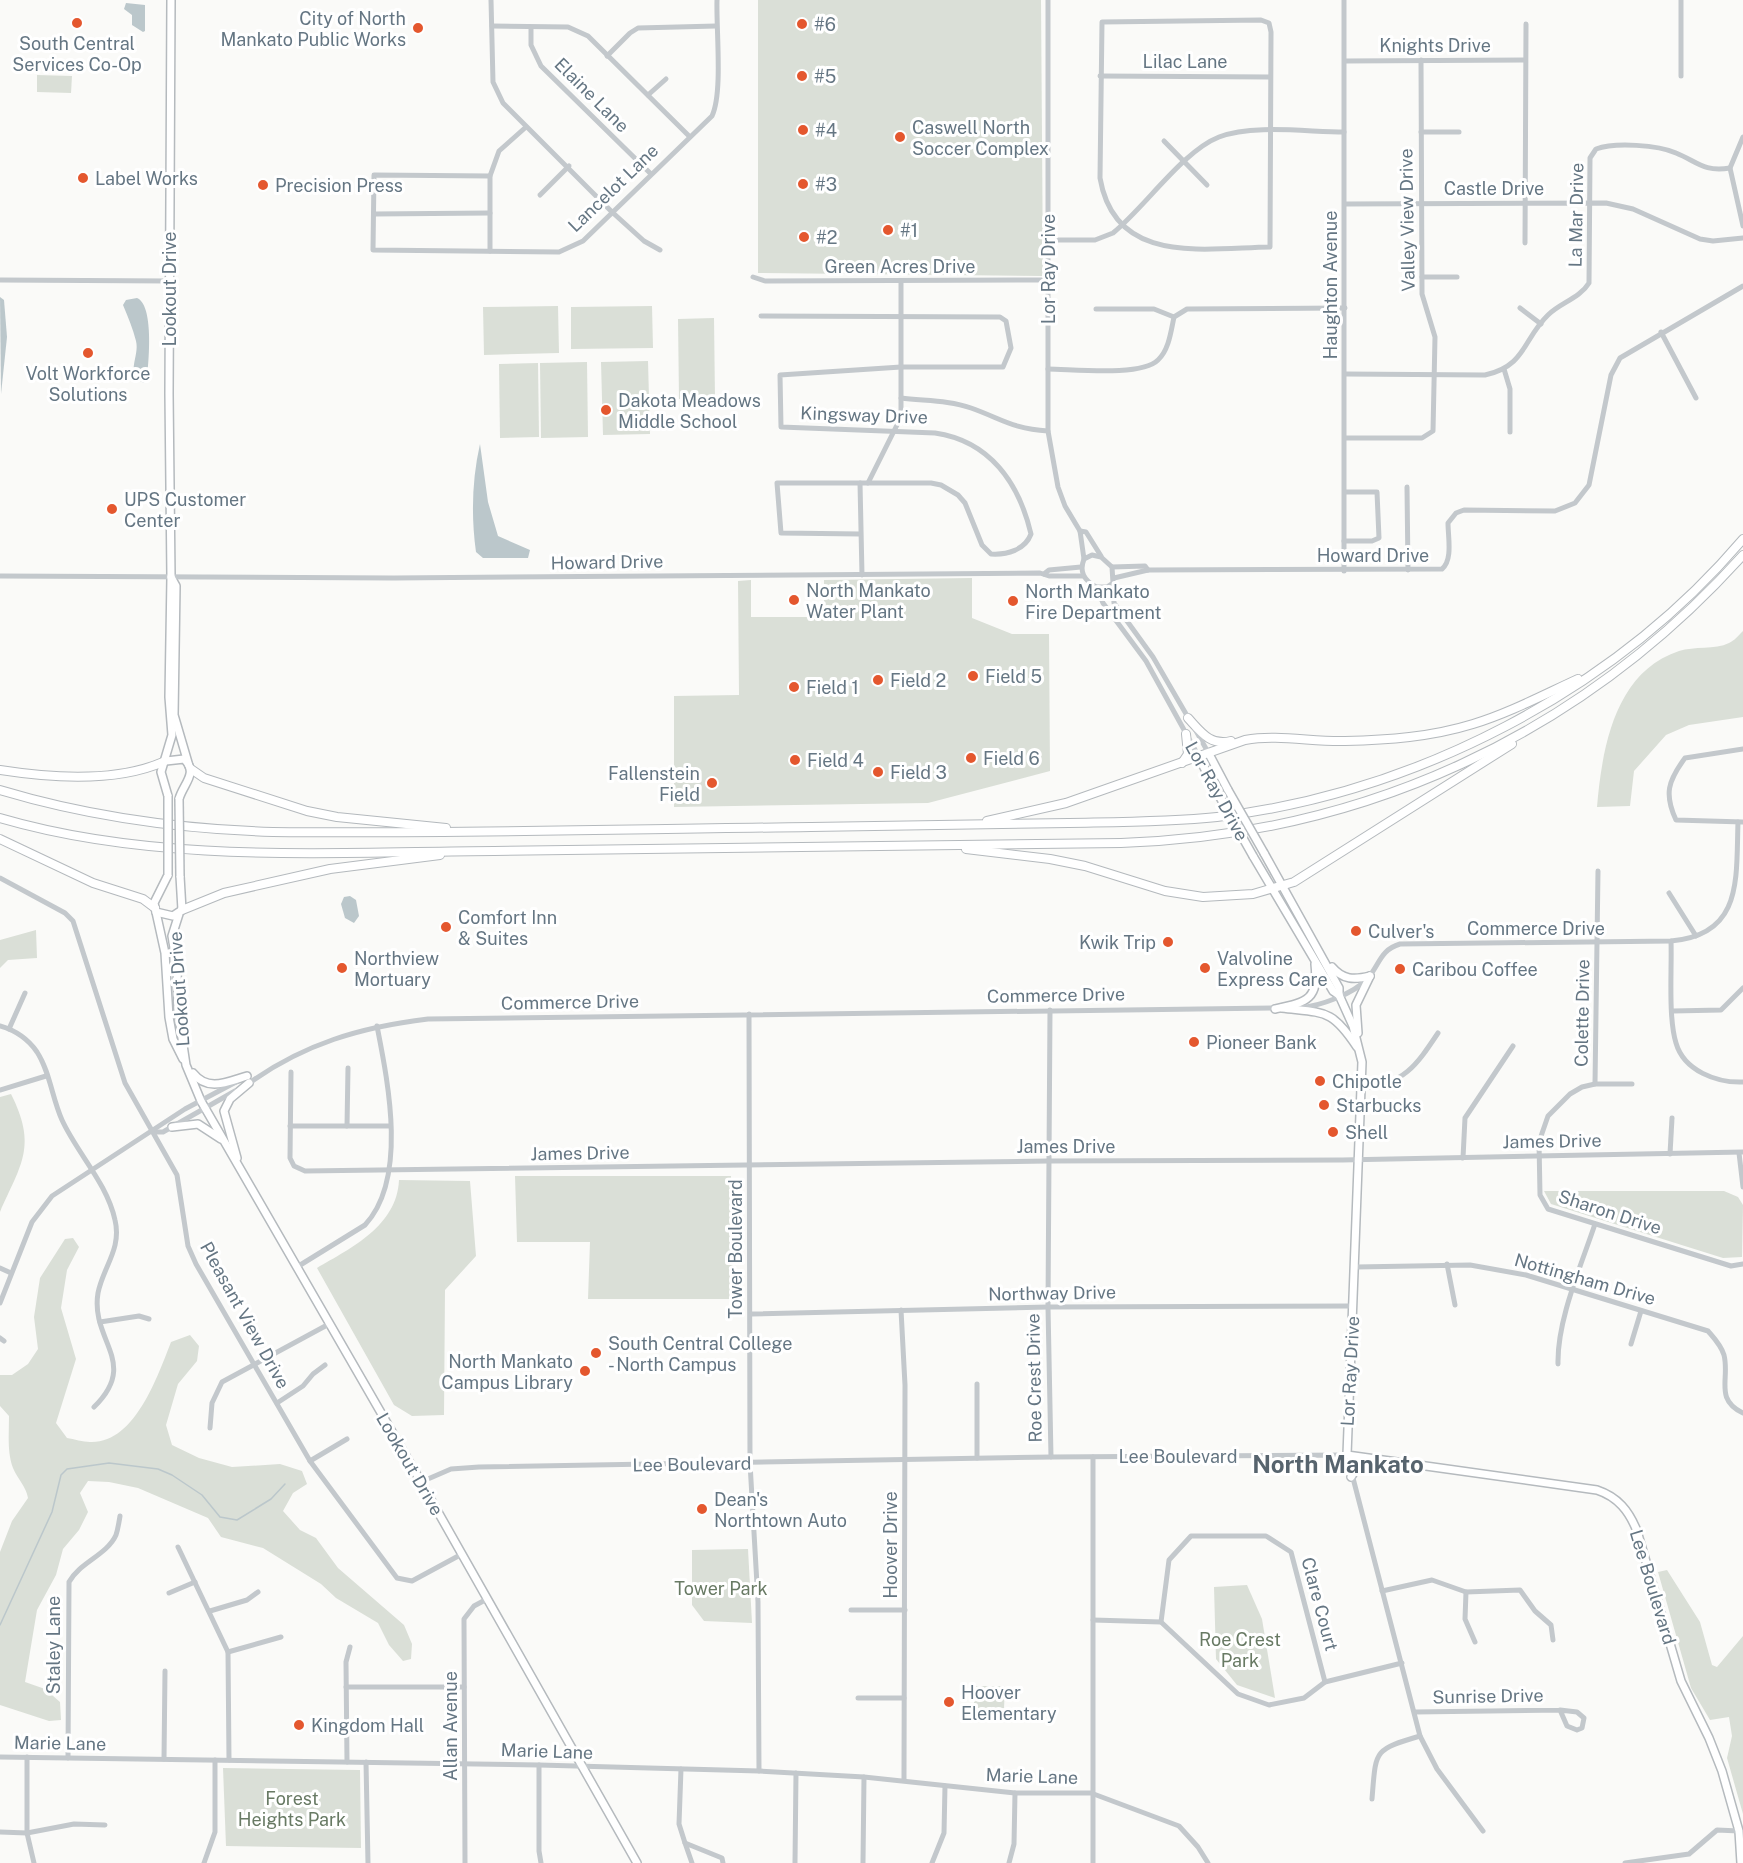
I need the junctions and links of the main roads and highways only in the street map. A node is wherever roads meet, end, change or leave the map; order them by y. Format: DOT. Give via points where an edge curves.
graph roads {
  1 [pos="171,0"];
  2 [pos="1743,538"];
  3 [pos="1743,555"];
  4 [pos="171,577"];
  5 [pos="1593,672"];
  6 [pos="1188,718"];
  7 [pos="1536,726"];
  8 [pos="1186,734"];
  9 [pos="1259,737"];
  10 [pos="1209,754"];
  11 [pos="1199,758"];
  12 [pos="164,761"];
  13 [pos="1181,764"];
  14 [pos="190,767"];
  15 [pos="0,770"];
  16 [pos="0,790"];
  17 [pos="0,818"];
  18 [pos="965,825"];
  19 [pos="462,831"];
  20 [pos="0,839"];
  21 [pos="931,846"];
  22 [pos="456,851"];
  23 [pos="1284,886"];
  24 [pos="1272,890"];
  25 [pos="155,910"];
  26 [pos="181,912"];
  27 [pos="1324,957"];
  28 [pos="1314,958"];
  29 [pos="1339,995"];
  30 [pos="1360,1052"];
  31 [pos="186,1065"];
  32 [pos="171,1127"];
  33 [pos="223,1140"];
  34 [pos="240,1169"];
  35 [pos="1347,1455"];
  36 [pos="1398,1462"];
  37 [pos="1351,1477"];
  38 [pos="1741,1831"];
  39 [pos="637,1863"];
  40 [pos="1741,1863"];
  1 -- 4 [label="main road, Lookout Drive"];
  2 -- 5 [label="highway" via="1680,604"];
  3 -- 7 [label="highway" via="1644,650"];
  4 -- 12 [label="main road, Lookout Drive" via="172,735"];
  4 -- 14 [label="main road, Lookout Drive" via="176,586 174,715"];
  5 -- 9 [label="highway" via="1507,712 1425,735 1340,741"];
  5 -- 18 [label="highway" via="1467,746 1381,780 1317,798 1189,820"];
  6 -- 9 [label="highway" via="1215,742"];
  7 -- 21 [label="highway" via="1490,751 1398,791 1285,824 1155,842"];
  7 -- 23 [label="highway" via="1468,773"];
  8 -- 13 [label="highway" via="1188,754"];
  9 -- 10 [label="highway"];
  10 -- 11 [label="highway"];
  10 -- 23 [label="main road, Lor Ray Drive, bridge"];
  11 -- 13 [label="highway"];
  11 -- 24 [label="main road, Lor Ray Drive, bridge"];
  12 -- 14 [label="main road" via="179,758"];
  12 -- 15 [label="highway" via="140,770 96,775"];
  12 -- 25 [label="main road, Lookout Drive, bridge" via="168,875 154,898"];
  13 -- 18 [label="highway" via="1066,803"];
  14 -- 19 [label="highway" via="204,778 307,811 364,822 431,825"];
  14 -- 26 [label="main road, Lookout Drive, bridge" via="189,780 179,799"];
  16 -- 19 [label="highway" via="108,817 194,828 283,832"];
  17 -- 22 [label="highway" via="59,832 173,849"];
  18 -- 19 [label="highway"];
  20 -- 25 [label="highway" via="85,880 143,899"];
  21 -- 22 [label="highway"];
  21 -- 24 [label="highway" via="1050,859 1184,894 1229,897"];
  22 -- 26 [label="highway" via="330,868 224,893"];
  23 -- 24 [label="highway"];
  23 -- 27 [label="main road, Lor Ray Drive"];
  24 -- 28 [label="main road, Lor Ray Drive"];
  25 -- 26 [label="main road, Lookout Drive" via="167,916"];
  25 -- 31 [label="main road, Lookout Drive" via="165,954 173,1039"];
  26 -- 31 [label="main road, Lookout Drive" via="172,936"];
  27 -- 29 [label="main road, Lor Ray Drive"];
  27 -- 30 [label="main road" via="1343,976 1356,980 1370,976 1356,1005"];
  28 -- 29 [label="main road, Lor Ray Drive"];
  28 -- 30 [label="main road" via="1316,985 1310,997 1279,1008 1333,1017"];
  29 -- 30 [label="main road, Lor Ray Drive"];
  30 -- 35 [label="main road, Lor Ray Drive" via="1362,1088"];
  31 -- 33 [label="main road, Lookout Drive"];
  31 -- 34 [label="main road" via="204,1084 248,1080 224,1111"];
  32 -- 33 [label="main road" via="198,1124"];
  33 -- 34 [label="main road, Lookout Drive"];
  34 -- 39 [label="main road, Lookout Drive"];
  35 -- 36 [label="main road, Lee Boulevard"];
  36 -- 37 [label="main road" via="1358,1466"];
  36 -- 38 [label="main road, Lee Boulevard" via="1597,1490 1627,1509 1681,1681 1716,1752"];
  38 -- 40 [label="main road, Lee Boulevard"];
}
